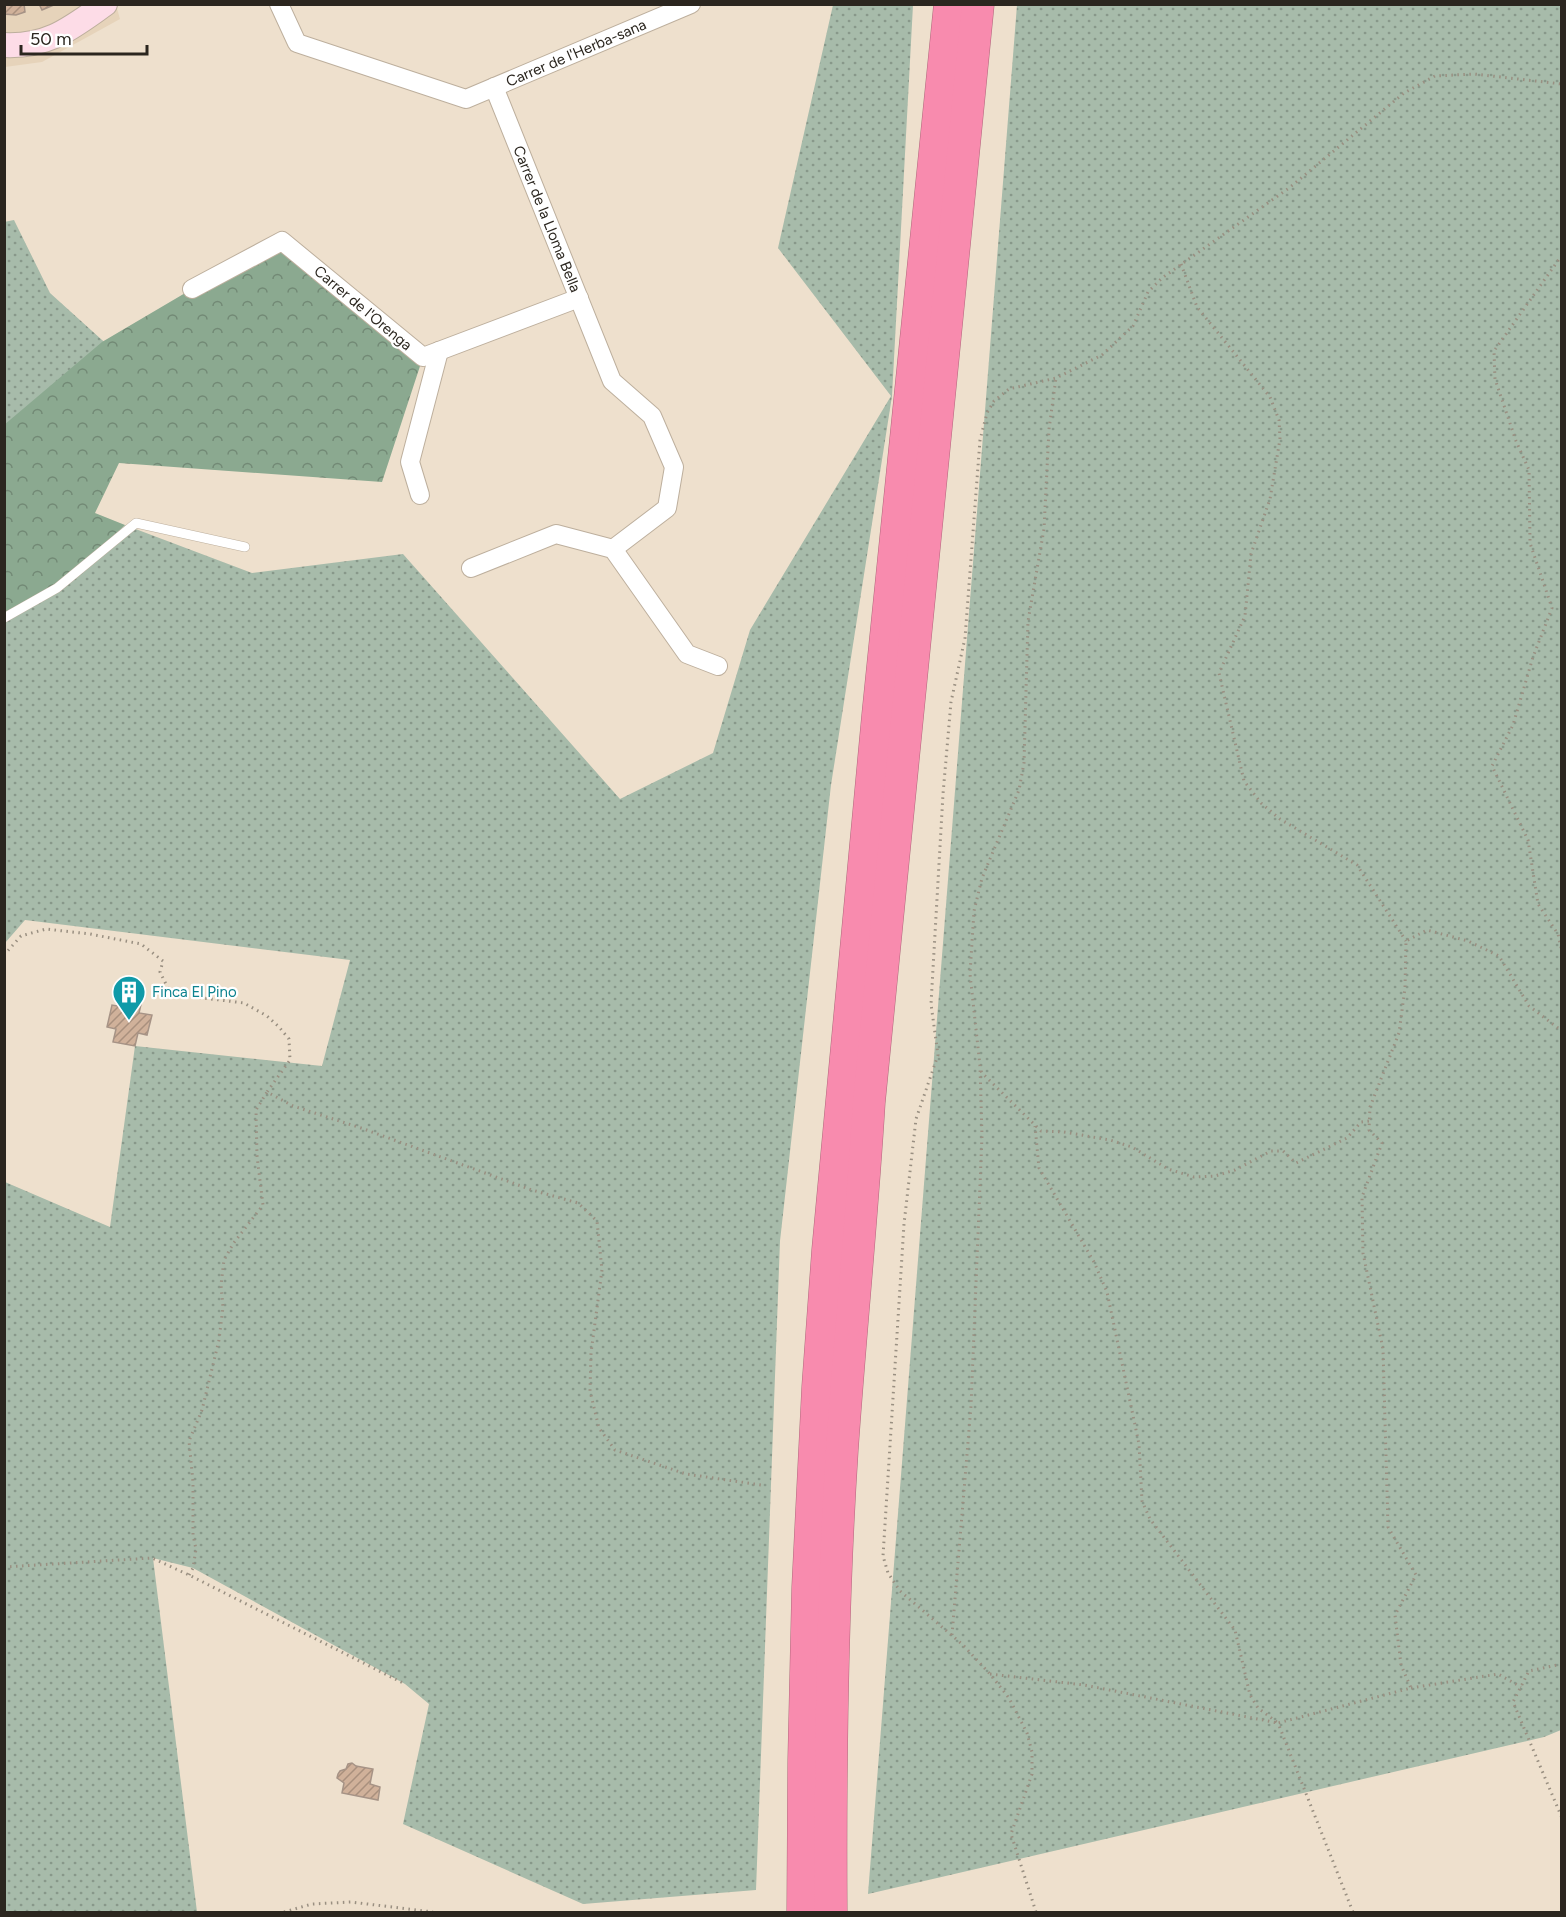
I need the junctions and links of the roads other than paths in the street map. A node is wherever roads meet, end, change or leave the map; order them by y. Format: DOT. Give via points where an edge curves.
graph roads {
  1 [pos="105,4"];
  2 [pos="279,4"];
  3 [pos="691,4"];
  4 [pos="950,4"];
  5 [pos="978,4"];
  6 [pos="4,45"];
  7 [pos="494,87"];
  8 [pos="192,290"];
  9 [pos="579,298"];
  10 [pos="439,351"];
  11 [pos="420,495"];
  12 [pos="245,547"];
  13 [pos="613,549"];
  14 [pos="471,568"];
  15 [pos="4,618"];
  16 [pos="718,666"];
  17 [pos="803,1912"];
  18 [pos="831,1912"];
  1 -- 6 [label="main road" via="59,36 20,46"];
  2 -- 7 [label="street" via="297,43 466,99"];
  3 -- 7 [label="street, Carrer de l'Herba-sana"];
  4 -- 17 [label="highway" via="878,715 817,1398 808,1587"];
  5 -- 18 [label="highway" via="869,1102 842,1450 833,1695"];
  7 -- 9 [label="street, Carrer de la Lloma Bella"];
  8 -- 10 [label="street, Carrer de l'Orenga" via="282,241 423,357"];
  9 -- 10 [label="street, Carrer de l'Orenga"];
  9 -- 13 [label="street, Carrer de la Lloma Bella" via="612,381 652,416 674,467 667,508"];
  10 -- 11 [label="street" via="410,462"];
  12 -- 15 [label="lane" via="136,524 57,588"];
  13 -- 14 [label="street" via="556,534"];
  13 -- 16 [label="street" via="687,654"];
}
